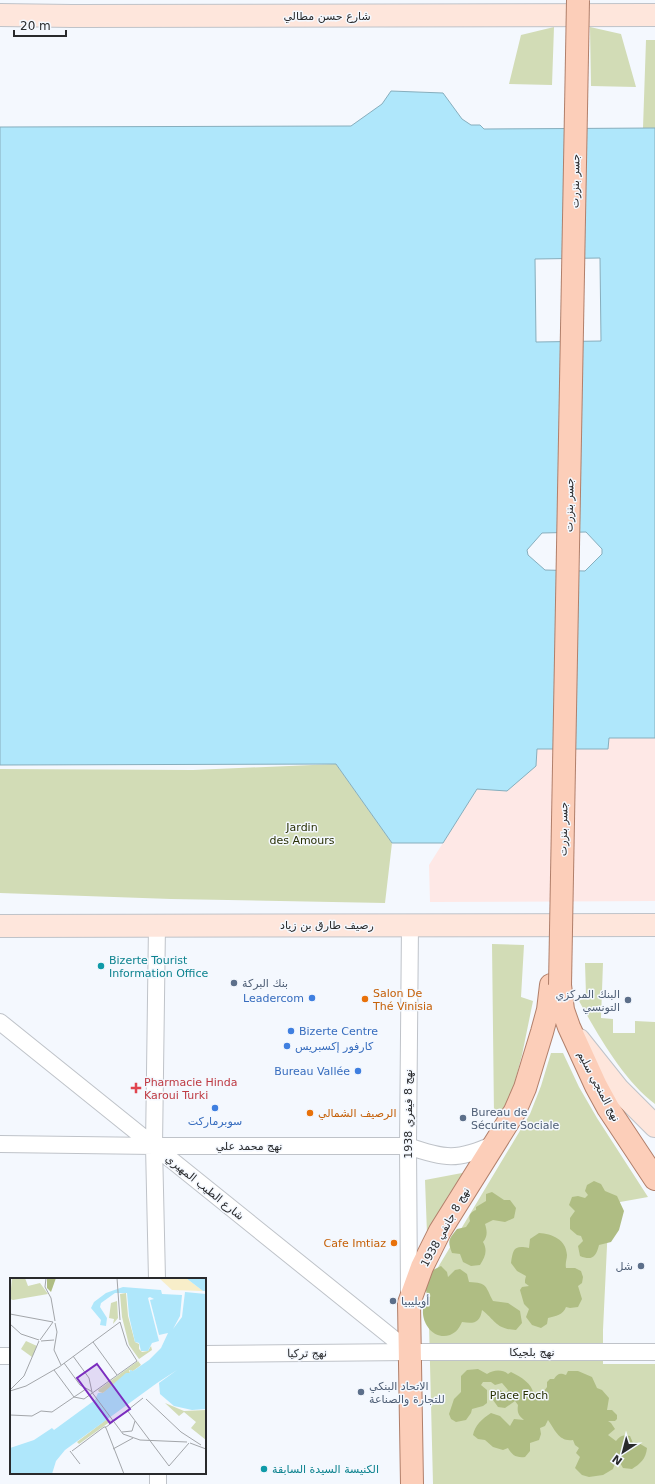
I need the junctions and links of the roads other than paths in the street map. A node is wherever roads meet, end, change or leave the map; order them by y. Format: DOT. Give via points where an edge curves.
graph roads {
  1 [pos="568,0"];
  2 [pos="578,0"];
  3 [pos="72,8"];
  4 [pos="0,15"];
  5 [pos="655,15"];
  6 [pos="157,925"];
  7 [pos="410,925"];
  8 [pos="655,925"];
  9 [pos="0,926"];
  10 [pos="556,985"];
  11 [pos="560,1016"];
  12 [pos="0,1022"];
  13 [pos="655,1126"];
  14 [pos="0,1144"];
  15 [pos="494,1144"];
  16 [pos="154,1146"];
  17 [pos="408,1146"];
  18 [pos="655,1179"];
  19 [pos="157,1278"];
  20 [pos="409,1303"];
  21 [pos="410,1352"];
  22 [pos="655,1352"];
  23 [pos="206,1354"];
  24 [pos="412,1484"];
  1 -- 10 [label="main road, جسر بنزرت"];
  2 -- 10 [label="main road, جسر بنزرت, bridge"];
  3 -- 4 [label="street, شارع حسن مطالي"];
  3 -- 5 [label="street, شارع حسن مطالي"];
  6 -- 7 [label="street, رصيف طارق بن زياد"];
  6 -- 9 [label="street, رصيف طارق بن زياد"];
  6 -- 16 [label="street"];
  7 -- 8 [label="street, رصيف طارق بن زياد"];
  7 -- 17 [label="street, نهج 8 فيفري 1938"];
  10 -- 11 [label="main road, جسر بنزرت"];
  11 -- 13 [label="street" via="618,1088"];
  11 -- 15 [label="main road, نهج 8 جانفي 1938" via="515,1111"];
  11 -- 18 [label="main road, نهج المنجي سليم" via="608,1108"];
  12 -- 16 [label="street, شارع الطيب المهيري"];
  14 -- 16 [label="street, نهج محمد علي"];
  15 -- 17 [label="street, نهج محمد علي" via="477,1152 453,1157 427,1153"];
  15 -- 20 [label="main road, نهج 8 جانفي 1938" via="440,1231 422,1267"];
  16 -- 17 [label="street, نهج محمد علي"];
  16 -- 19 [label="street"];
  16 -- 21 [label="street, شارع الطيب المهيري"];
  17 -- 20 [label="street, نهج 8 فيفري 1938"];
  20 -- 21 [label="main road, نهج 8 جانفي 1938"];
  21 -- 22 [label="street, نهج بلجيكا"];
  21 -- 23 [label="street, نهج تركيا"];
  21 -- 24 [label="main road, نهج 8 جانفي 1938"];
}
